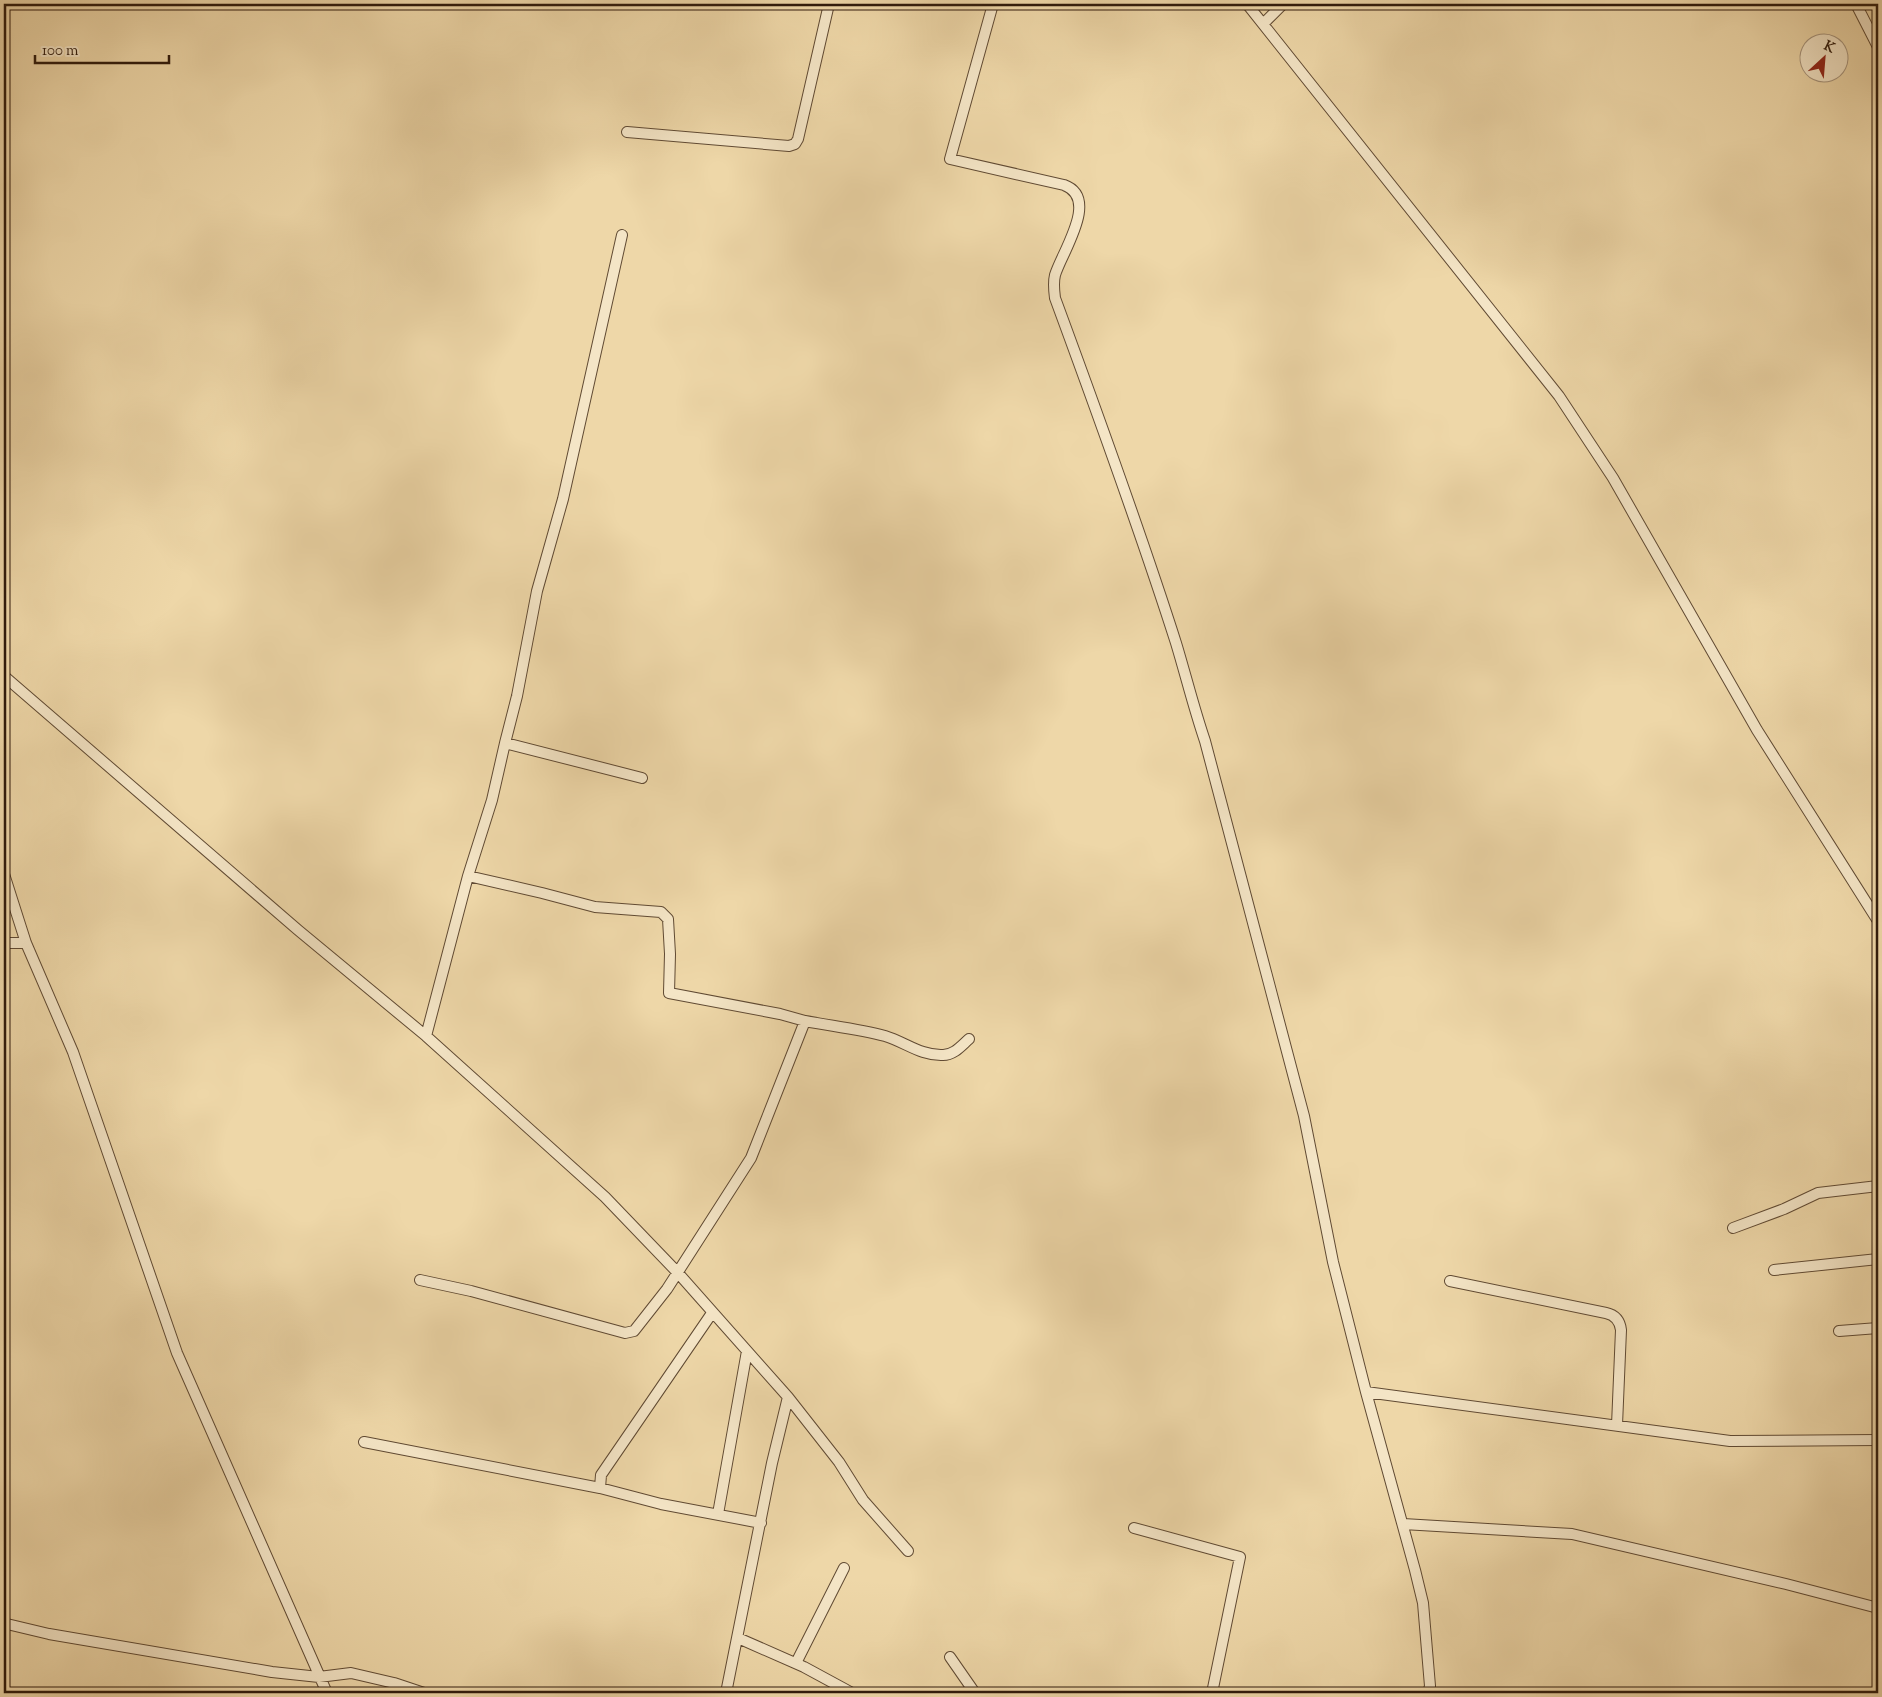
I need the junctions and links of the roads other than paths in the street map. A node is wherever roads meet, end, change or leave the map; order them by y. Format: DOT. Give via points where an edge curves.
graph roads {
  1 [pos="829,4"];
  2 [pos="993,4"];
  3 [pos="1247,4"];
  4 [pos="1283,4"];
  5 [pos="1856,4"];
  6 [pos="1263,24"];
  7 [pos="1878,47"];
  8 [pos="627,132"];
  9 [pos="622,235"];
  10 [pos="4,676"];
  11 [pos="505,743"];
  12 [pos="642,778"];
  13 [pos="4,874"];
  14 [pos="468,876"];
  15 [pos="1878,921"];
  16 [pos="4,943"];
  17 [pos="26,943"];
  18 [pos="804,1021"];
  19 [pos="426,1036"];
  20 [pos="969,1039"];
  21 [pos="1878,1186"];
  22 [pos="1732,1228"];
  23 [pos="1878,1260"];
  24 [pos="1774,1270"];
  25 [pos="678,1272"];
  26 [pos="420,1280"];
  27 [pos="1450,1280"];
  28 [pos="712,1313"];
  29 [pos="1878,1328"];
  30 [pos="1839,1330"];
  31 [pos="747,1351"];
  32 [pos="1366,1392"];
  33 [pos="788,1397"];
  34 [pos="1617,1426"];
  35 [pos="1878,1440"];
  36 [pos="364,1442"];
  37 [pos="600,1488"];
  38 [pos="718,1514"];
  39 [pos="761,1523"];
  40 [pos="1402,1524"];
  41 [pos="1134,1528"];
  42 [pos="908,1551"];
  43 [pos="844,1568"];
  44 [pos="1878,1608"];
  45 [pos="4,1626"];
  46 [pos="738,1638"];
  47 [pos="950,1657"];
  48 [pos="796,1663"];
  49 [pos="319,1677"];
  50 [pos="327,1693"];
  51 [pos="424,1693"];
  52 [pos="726,1693"];
  53 [pos="852,1693"];
  54 [pos="975,1693"];
  55 [pos="1212,1693"];
  56 [pos="1428,1693"];
  1 -- 8 [label="street" via="795,144"];
  2 -- 32 [label="street" via="950,159 1064,185 1079,200 1080,210 1071,239 1054,278 1055,298 1142,543 1205,741 1304,1116 1333,1262"];
  3 -- 6 [label="street"];
  4 -- 6 [label="street"];
  5 -- 7 [label="street"];
  6 -- 15 [label="street" via="1559,396 1613,478 1757,730"];
  9 -- 11 [label="street" via="563,499 537,592"];
  10 -- 19 [label="street"];
  11 -- 12 [label="street"];
  11 -- 14 [label="street" via="492,800"];
  13 -- 17 [label="street"];
  14 -- 18 [label="street" via="595,907 660,912 668,919 669,994"];
  14 -- 19 [label="street"];
  16 -- 17 [label="street"];
  17 -- 49 [label="street" via="73,1052 177,1353"];
  18 -- 20 [label="street" via="886,1036 932,1055 954,1052"];
  18 -- 25 [label="street" via="751,1158"];
  19 -- 25 [label="street" via="605,1196"];
  21 -- 22 [label="street" via="1818,1193"];
  23 -- 24 [label="street"];
  25 -- 26 [label="street" via="636,1330 628,1333"];
  25 -- 28 [label="street"];
  27 -- 34 [label="street" via="1614,1316 1621,1330"];
  28 -- 31 [label="street"];
  28 -- 37 [label="street" via="601,1475"];
  29 -- 30 [label="street"];
  31 -- 33 [label="street"];
  31 -- 38 [label="street"];
  32 -- 34 [label="street"];
  32 -- 40 [label="street"];
  33 -- 39 [label="street"];
  33 -- 42 [label="street" via="839,1462 863,1500"];
  34 -- 35 [label="street" via="1730,1441"];
  36 -- 37 [label="street"];
  37 -- 38 [label="street" via="660,1504"];
  38 -- 39 [label="street"];
  39 -- 46 [label="street"];
  40 -- 44 [label="street" via="1572,1534"];
  40 -- 56 [label="street" via="1423,1604"];
  41 -- 55 [label="street" via="1240,1557"];
  43 -- 48 [label="street"];
  45 -- 49 [label="street" via="272,1672"];
  46 -- 48 [label="street"];
  46 -- 52 [label="street"];
  47 -- 54 [label="street"];
  48 -- 53 [label="street"];
  49 -- 50 [label="street"];
  49 -- 51 [label="street" via="351,1673"];
}
